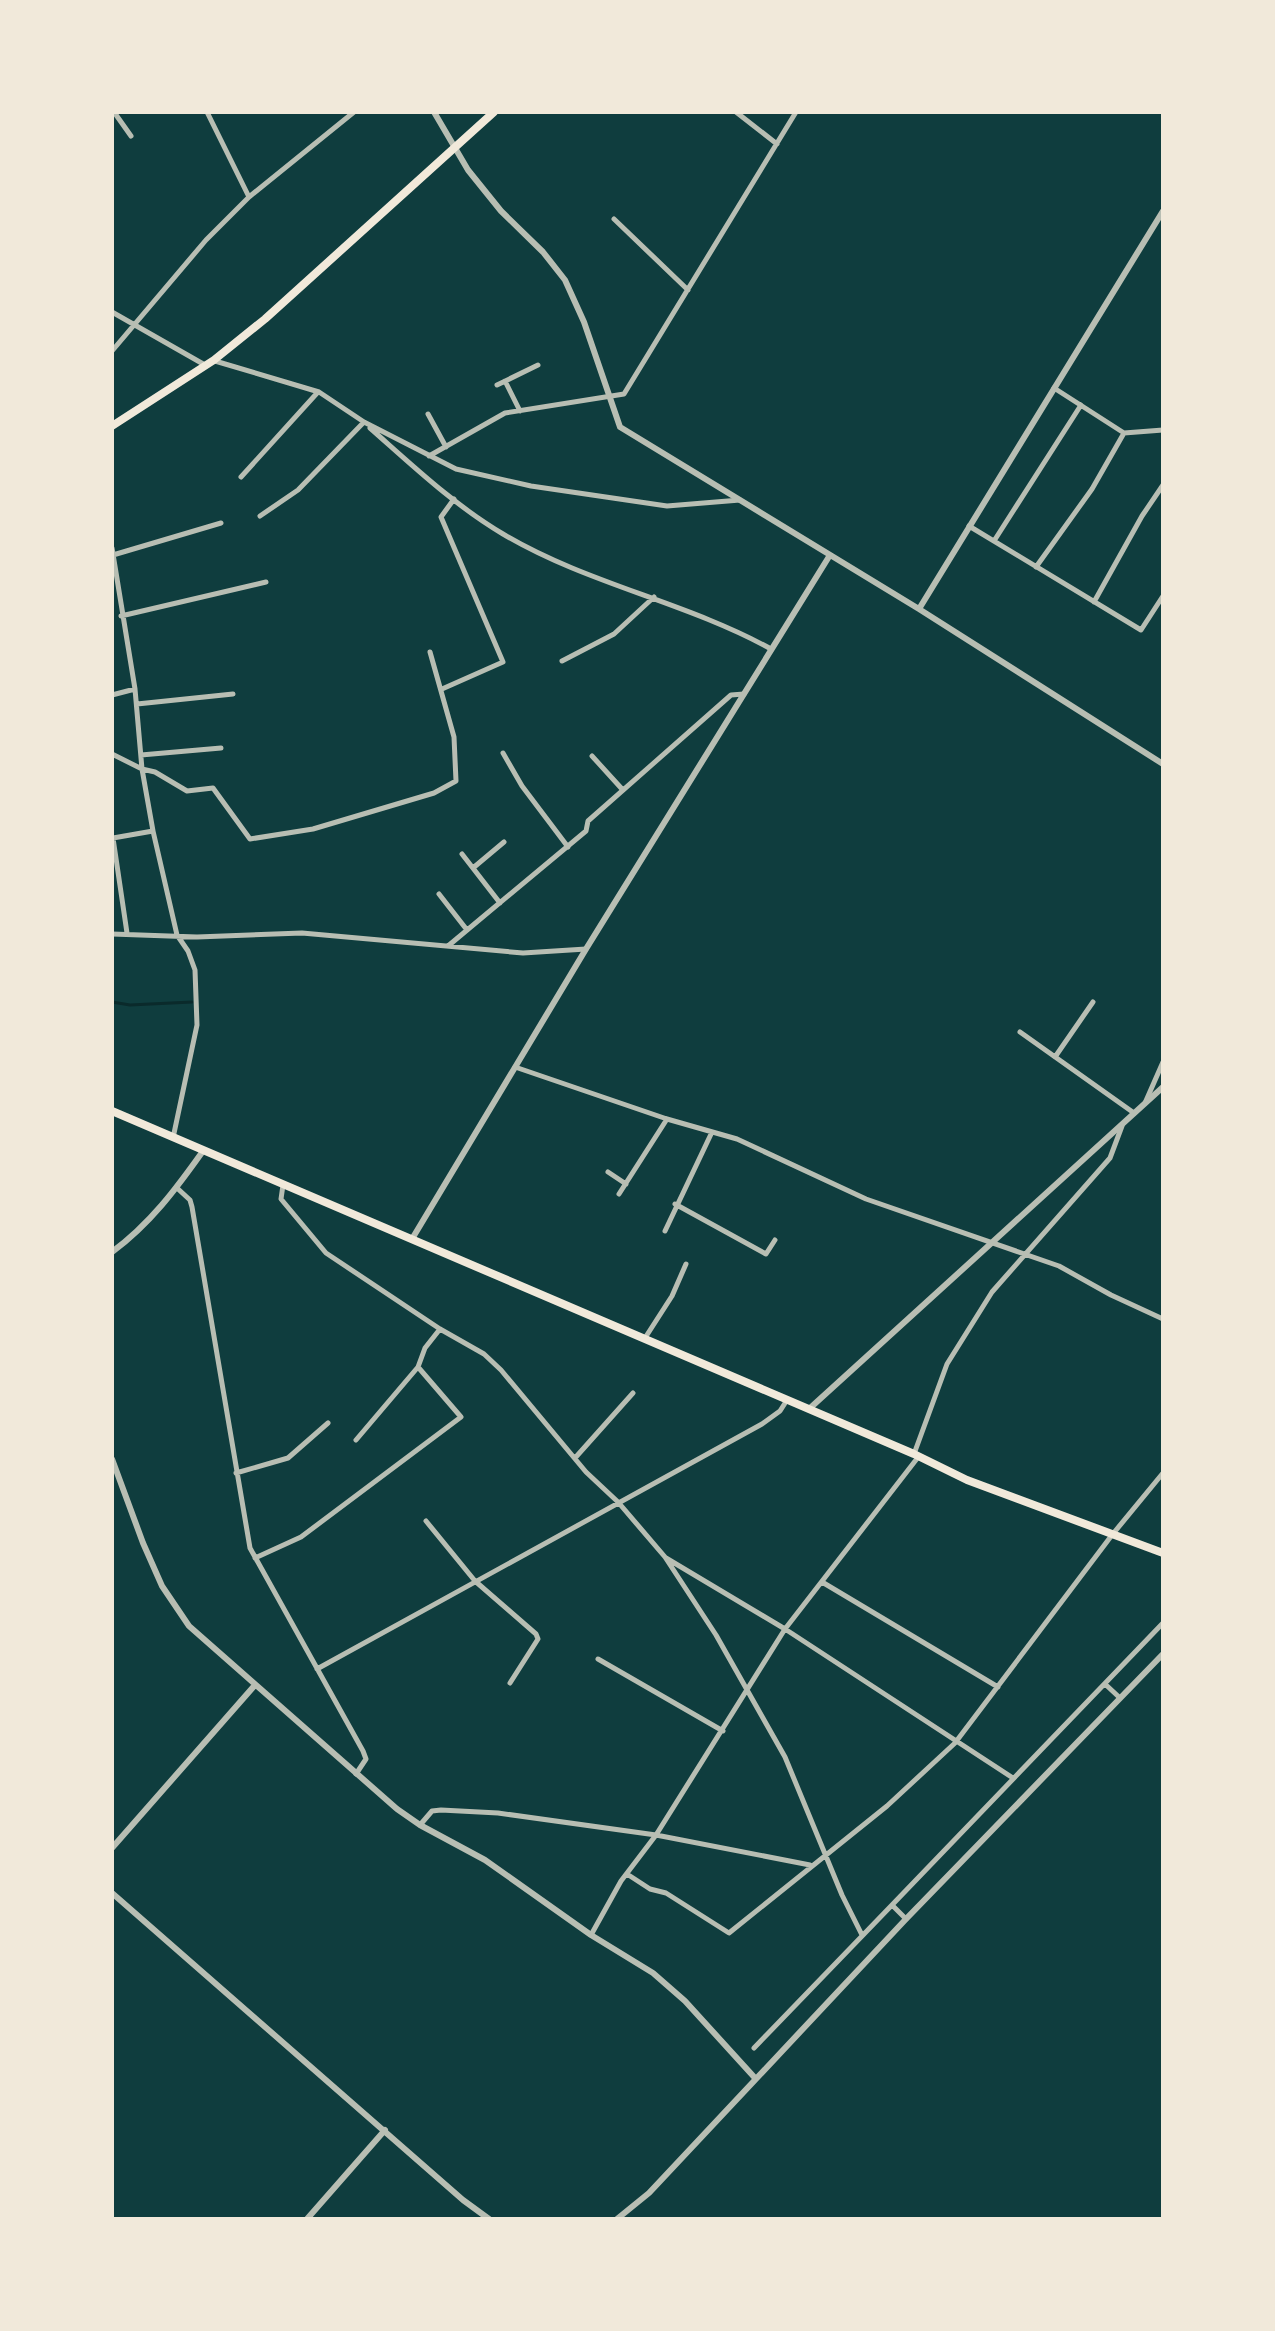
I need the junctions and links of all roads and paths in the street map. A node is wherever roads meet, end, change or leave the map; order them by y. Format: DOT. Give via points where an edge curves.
graph roads {
  1 [pos="114,112"];
  2 [pos="207,112"];
  3 [pos="354,112"];
  4 [pos="434,112"];
  5 [pos="494,112"];
  6 [pos="736,112"];
  7 [pos="796,112"];
  8 [pos="131,136"];
  9 [pos="777,144"];
  10 [pos="455,148"];
  11 [pos="249,197"];
  12 [pos="1163,211"];
  13 [pos="614,219"];
  14 [pos="688,290"];
  15 [pos="112,312"];
  16 [pos="134,325"];
  17 [pos="112,351"];
  18 [pos="210,363"];
  19 [pos="538,365"];
  20 [pos="505,381"];
  21 [pos="497,385"];
  22 [pos="1053,388"];
  23 [pos="319,392"];
  24 [pos="610,398"];
  25 [pos="1081,405"];
  26 [pos="520,411"];
  27 [pos="428,414"];
  28 [pos="364,422"];
  29 [pos="112,426"];
  30 [pos="1163,430"];
  31 [pos="1124,433"];
  32 [pos="446,447"];
  33 [pos="429,456"];
  34 [pos="241,477"];
  35 [pos="1163,485"];
  36 [pos="454,499"];
  37 [pos="741,500"];
  38 [pos="260,516"];
  39 [pos="221,523"];
  40 [pos="969,526"];
  41 [pos="994,541"];
  42 [pos="112,548"];
  43 [pos="113,555"];
  44 [pos="830,555"];
  45 [pos="113,565"];
  46 [pos="1036,567"];
  47 [pos="266,582"];
  48 [pos="1163,596"];
  49 [pos="654,597"];
  50 [pos="1094,602"];
  51 [pos="919,609"];
  52 [pos="121,616"];
  53 [pos="771,649"];
  54 [pos="430,652"];
  55 [pos="562,661"];
  56 [pos="135,689"];
  57 [pos="442,689"];
  58 [pos="233,694"];
  59 [pos="744,694"];
  60 [pos="112,695"];
  61 [pos="137,704"];
  62 [pos="221,748"];
  63 [pos="503,753"];
  64 [pos="112,754"];
  65 [pos="141,755"];
  66 [pos="592,756"];
  67 [pos="1163,764"];
  68 [pos="142,769"];
  69 [pos="622,789"];
  70 [pos="153,831"];
  71 [pos="504,842"];
  72 [pos="568,847"];
  73 [pos="462,854"];
  74 [pos="473,868"];
  75 [pos="439,894"];
  76 [pos="500,903"];
  77 [pos="467,930"];
  78 [pos="127,933"];
  79 [pos="112,934"];
  80 [pos="177,935"];
  81 [pos="447,947"];
  82 [pos="586,949"];
  83 [pos="1093,1002"];
  84 [pos="1020,1032"];
  85 [pos="1055,1057"];
  86 [pos="1163,1062"];
  87 [pos="515,1067"];
  88 [pos="1163,1087"];
  89 [pos="1144,1104"];
  90 [pos="112,1111"];
  91 [pos="1134,1113"];
  92 [pos="667,1119"];
  93 [pos="1122,1125"];
  94 [pos="712,1132"];
  95 [pos="173,1138"];
  96 [pos="203,1151"];
  97 [pos="608,1172"];
  98 [pos="626,1184"];
  99 [pos="283,1185"];
  100 [pos="177,1188"];
  101 [pos="619,1194"];
  102 [pos="675,1204"];
  103 [pos="665,1231"];
  104 [pos="412,1239"];
  105 [pos="775,1240"];
  106 [pos="990,1243"];
  107 [pos="112,1252"];
  108 [pos="1025,1256"];
  109 [pos="686,1264"];
  110 [pos="1163,1319"];
  111 [pos="440,1329"];
  112 [pos="644,1339"];
  113 [pos="418,1367"];
  114 [pos="633,1393"];
  115 [pos="787,1400"];
  116 [pos="809,1409"];
  117 [pos="328,1423"];
  118 [pos="356,1440"];
  119 [pos="916,1455"];
  120 [pos="575,1458"];
  121 [pos="112,1459"];
  122 [pos="236,1473"];
  123 [pos="1163,1473"];
  124 [pos="618,1502"];
  125 [pos="426,1521"];
  126 [pos="1112,1535"];
  127 [pos="1163,1553"];
  128 [pos="665,1557"];
  129 [pos="255,1558"];
  130 [pos="475,1581"];
  131 [pos="822,1582"];
  132 [pos="1163,1623"];
  133 [pos="785,1629"];
  134 [pos="1163,1654"];
  135 [pos="598,1659"];
  136 [pos="317,1669"];
  137 [pos="510,1683"];
  138 [pos="1105,1684"];
  139 [pos="255,1685"];
  140 [pos="998,1687"];
  141 [pos="748,1690"];
  142 [pos="1120,1698"];
  143 [pos="723,1731"];
  144 [pos="955,1743"];
  145 [pos="356,1774"];
  146 [pos="1013,1778"];
  147 [pos="420,1825"];
  148 [pos="656,1835"];
  149 [pos="112,1848"];
  150 [pos="827,1854"];
  151 [pos="811,1865"];
  152 [pos="627,1874"];
  153 [pos="112,1893"];
  154 [pos="892,1905"];
  155 [pos="906,1919"];
  156 [pos="591,1935"];
  157 [pos="862,1935"];
  158 [pos="754,2048"];
  159 [pos="755,2078"];
  160 [pos="385,2130"];
  161 [pos="307,2219"];
  162 [pos="489,2219"];
  163 [pos="617,2219"];
  1 -- 8 [label="street"];
  2 -- 11 [label="street"];
  3 -- 11 [label="street"];
  4 -- 10 [label="street"];
  5 -- 10 [label="main road"];
  6 -- 9 [label="street"];
  7 -- 9 [label="street"];
  9 -- 14 [label="street"];
  10 -- 18 [label="main road"];
  10 -- 24 [label="street" via="501,211 565,280"];
  11 -- 16 [label="street"];
  12 -- 22 [label="street"];
  13 -- 14 [label="street"];
  14 -- 24 [label="street" via="624,394"];
  15 -- 16 [label="street"];
  16 -- 17 [label="street"];
  16 -- 18 [label="street"];
  18 -- 23 [label="street"];
  18 -- 29 [label="main road"];
  19 -- 20 [label="street"];
  20 -- 21 [label="street"];
  20 -- 26 [label="street"];
  22 -- 25 [label="street"];
  22 -- 40 [label="street"];
  23 -- 28 [label="street"];
  23 -- 34 [label="street"];
  24 -- 26 [label="street"];
  24 -- 37 [label="street" via="620,427"];
  25 -- 31 [label="street"];
  25 -- 41 [label="street"];
  26 -- 32 [label="street" via="505,413"];
  27 -- 32 [label="street"];
  28 -- 33 [label="street"];
  28 -- 36 [label="street"];
  28 -- 38 [label="street" via="298,490"];
  30 -- 31 [label="street"];
  31 -- 46 [label="street"];
  32 -- 33 [label="street"];
  33 -- 37 [label="street" via="456,469 611,499 667,506"];
  35 -- 50 [label="street"];
  36 -- 49 [label="street" via="503,535"];
  36 -- 57 [label="street" via="441,517 503,662"];
  37 -- 44 [label="street"];
  39 -- 43 [label="street"];
  40 -- 41 [label="street"];
  40 -- 51 [label="street"];
  41 -- 46 [label="street"];
  42 -- 43 [label="street"];
  43 -- 45 [label="street"];
  44 -- 51 [label="street"];
  44 -- 53 [label="street"];
  45 -- 52 [label="street"];
  46 -- 50 [label="street"];
  47 -- 52 [label="street"];
  48 -- 50 [label="street" via="1141,630"];
  49 -- 53 [label="street"];
  49 -- 55 [label="street" via="614,634"];
  51 -- 67 [label="street"];
  52 -- 56 [label="street"];
  53 -- 59 [label="street"];
  54 -- 57 [label="street"];
  56 -- 60 [label="street"];
  56 -- 61 [label="street"];
  57 -- 68 [label="street" via="454,737 456,781 434,793 313,829 250,839 213,788 187,791"];
  58 -- 61 [label="street"];
  59 -- 69 [label="street" via="731,695"];
  59 -- 82 [label="street"];
  61 -- 65 [label="street"];
  62 -- 65 [label="street"];
  63 -- 72 [label="street"];
  64 -- 68 [label="street"];
  65 -- 68 [label="street"];
  66 -- 69 [label="street"];
  68 -- 70 [label="street"];
  69 -- 72 [label="street"];
  70 -- 78 [label="street" via="113,838"];
  70 -- 80 [label="street"];
  71 -- 74 [label="street"];
  72 -- 76 [label="street"];
  73 -- 74 [label="street"];
  74 -- 76 [label="street"];
  75 -- 77 [label="street"];
  76 -- 77 [label="street"];
  77 -- 81 [label="street"];
  78 -- 79 [label="street"];
  78 -- 80 [label="street"];
  80 -- 81 [label="street" via="302,933"];
  80 -- 95 [label="street" via="195,970 197,1025"];
  81 -- 82 [label="street" via="523,953"];
  82 -- 87 [label="street"];
  83 -- 85 [label="street"];
  84 -- 85 [label="street"];
  85 -- 91 [label="street"];
  86 -- 89 [label="street"];
  87 -- 92 [label="street"];
  87 -- 104 [label="street"];
  88 -- 89 [label="street"];
  89 -- 91 [label="street"];
  90 -- 95 [label="main road"];
  91 -- 93 [label="street"];
  92 -- 94 [label="street"];
  92 -- 98 [label="street"];
  93 -- 106 [label="street"];
  93 -- 108 [label="street" via="1110,1158"];
  94 -- 102 [label="street"];
  94 -- 106 [label="street" via="866,1199"];
  95 -- 96 [label="main road"];
  96 -- 99 [label="main road"];
  96 -- 100 [label="street"];
  97 -- 98 [label="street"];
  98 -- 101 [label="street"];
  99 -- 104 [label="main road"];
  99 -- 111 [label="street" via="281,1199 326,1253"];
  100 -- 107 [label="street" via="146,1225"];
  100 -- 122 [label="street" via="192,1207"];
  102 -- 103 [label="street"];
  102 -- 105 [label="street" via="766,1254"];
  104 -- 112 [label="main road"];
  106 -- 108 [label="street"];
  106 -- 116 [label="street"];
  108 -- 110 [label="street" via="1059,1266"];
  108 -- 119 [label="street" via="992,1292 947,1364"];
  109 -- 112 [label="street"];
  111 -- 113 [label="street"];
  111 -- 120 [label="street" via="501,1370"];
  112 -- 115 [label="main road"];
  113 -- 118 [label="street"];
  113 -- 129 [label="street" via="461,1417 301,1537"];
  114 -- 120 [label="street"];
  115 -- 116 [label="main road"];
  115 -- 124 [label="street" via="762,1424"];
  116 -- 119 [label="main road"];
  117 -- 122 [label="street" via="288,1458"];
  119 -- 126 [label="main road"];
  119 -- 131 [label="street"];
  120 -- 124 [label="street"];
  121 -- 139 [label="street" via="162,1586 189,1626"];
  122 -- 129 [label="street"];
  123 -- 126 [label="street"];
  124 -- 128 [label="street"];
  124 -- 130 [label="street"];
  125 -- 130 [label="street"];
  126 -- 127 [label="main road"];
  126 -- 140 [label="street"];
  128 -- 133 [label="street"];
  128 -- 141 [label="street"];
  129 -- 136 [label="street"];
  130 -- 136 [label="street"];
  130 -- 137 [label="street" via="538,1639"];
  131 -- 133 [label="street"];
  131 -- 140 [label="street"];
  132 -- 138 [label="street"];
  133 -- 141 [label="street"];
  133 -- 144 [label="street"];
  134 -- 142 [label="street"];
  135 -- 143 [label="street"];
  136 -- 145 [label="street" via="366,1759"];
  138 -- 142 [label="street"];
  138 -- 146 [label="street"];
  139 -- 145 [label="street"];
  139 -- 149 [label="street"];
  140 -- 144 [label="street"];
  141 -- 143 [label="street"];
  141 -- 150 [label="street" via="785,1757"];
  142 -- 155 [label="street"];
  143 -- 148 [label="street"];
  144 -- 146 [label="street"];
  144 -- 150 [label="street"];
  145 -- 147 [label="street"];
  146 -- 154 [label="street"];
  147 -- 148 [label="street" via="432,1811 441,1810"];
  147 -- 156 [label="street" via="485,1860"];
  148 -- 151 [label="street"];
  148 -- 152 [label="street"];
  150 -- 151 [label="street"];
  150 -- 157 [label="street"];
  151 -- 152 [label="street" via="729,1933"];
  152 -- 156 [label="street"];
  153 -- 160 [label="street"];
  154 -- 155 [label="street"];
  154 -- 157 [label="street"];
  155 -- 159 [label="street"];
  156 -- 159 [label="street" via="663,1980"];
  157 -- 158 [label="street"];
  159 -- 163 [label="street" via="649,2193"];
  160 -- 161 [label="street"];
  160 -- 162 [label="street"];
}
